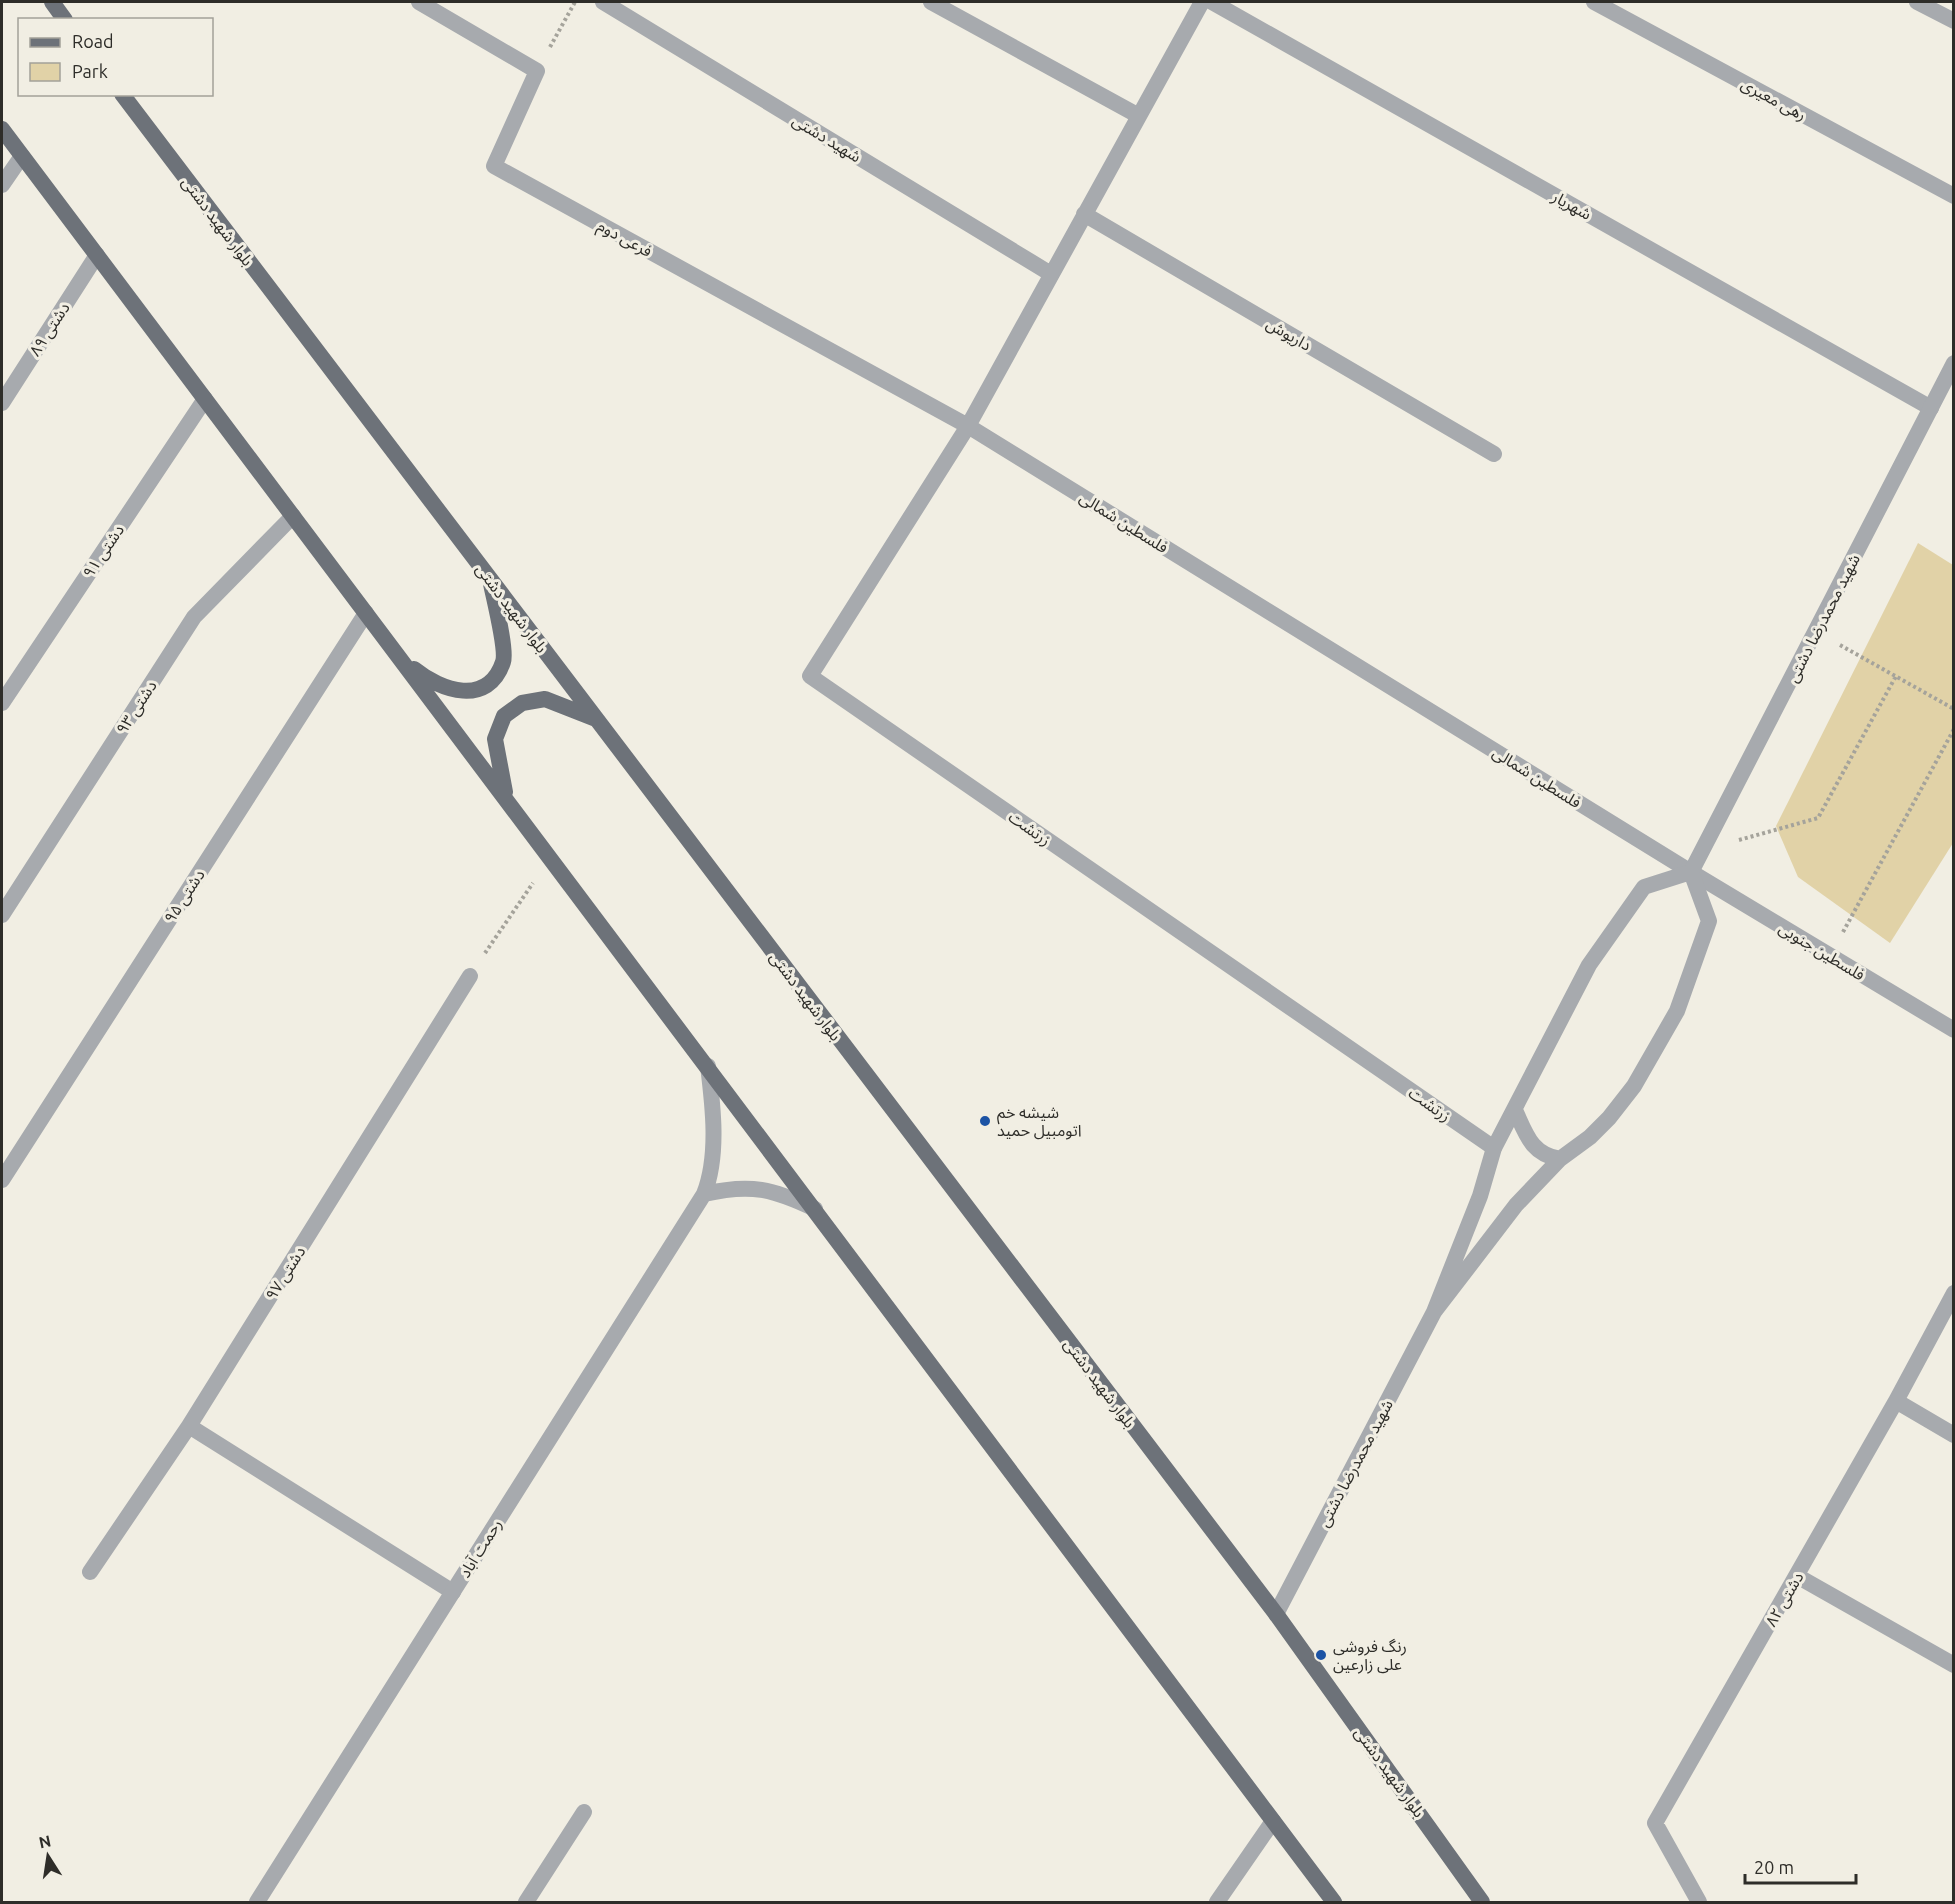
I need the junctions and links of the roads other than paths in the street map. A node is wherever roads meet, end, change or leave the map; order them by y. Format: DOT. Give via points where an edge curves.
graph roads {
  1 [pos="51,2"];
  2 [pos="418,2"];
  3 [pos="603,2"];
  4 [pos="931,2"];
  5 [pos="1202,2"];
  6 [pos="1212,2"];
  7 [pos="1594,2"];
  8 [pos="1917,2"];
  9 [pos="63,18"];
  10 [pos="1953,21"];
  11 [pos="124,96"];
  12 [pos="1139,116"];
  13 [pos="2,129"];
  14 [pos="22,156"];
  15 [pos="2,185"];
  16 [pos="1953,196"];
  17 [pos="1084,214"];
  18 [pos="97,255"];
  19 [pos="1051,274"];
  20 [pos="1953,363"];
  21 [pos="205,399"];
  22 [pos="2,403"];
  23 [pos="1931,408"];
  24 [pos="968,426"];
  25 [pos="1494,454"];
  26 [pos="293,516"];
  27 [pos="490,579"];
  28 [pos="366,613"];
  29 [pos="399,657"];
  30 [pos="2,703"];
  31 [pos="597,720"];
  32 [pos="507,800"];
  33 [pos="1691,872"];
  34 [pos="2,915"];
  35 [pos="470,976"];
  36 [pos="1953,1030"];
  37 [pos="708,1066"];
  38 [pos="1515,1110"];
  39 [pos="1494,1148"];
  40 [pos="1560,1160"];
  41 [pos="2,1180"];
  42 [pos="704,1194"];
  43 [pos="815,1209"];
  44 [pos="1953,1293"];
  45 [pos="1434,1312"];
  46 [pos="1896,1401"];
  47 [pos="189,1426"];
  48 [pos="1953,1435"];
  49 [pos="90,1572"];
  50 [pos="1797,1576"];
  51 [pos="453,1592"];
  52 [pos="1276,1614"];
  53 [pos="1953,1665"];
  54 [pos="584,1812"];
  55 [pos="1273,1821"];
  56 [pos="257,1902"];
  57 [pos="526,1902"];
  58 [pos="1217,1902"];
  59 [pos="1334,1902"];
  60 [pos="1482,1902"];
  61 [pos="1699,1902"];
  1 -- 9 [label="main road"];
  2 -- 24 [label="street, فرعی دوم" via="537,71 495,166"];
  3 -- 19 [label="street, شهید دشتی"];
  4 -- 12 [label="street"];
  5 -- 12 [label="street"];
  6 -- 23 [label="street, شهریار"];
  7 -- 16 [label="street, رهی معیری"];
  8 -- 10 [label="street"];
  11 -- 27 [label="main road, بلوار شهید دشتی"];
  12 -- 17 [label="street"];
  13 -- 14 [label="main road"];
  14 -- 15 [label="street"];
  14 -- 18 [label="main road"];
  17 -- 19 [label="street"];
  17 -- 25 [label="street, داریوش"];
  18 -- 21 [label="main road"];
  18 -- 22 [label="street, دشتی ۸۹"];
  19 -- 24 [label="street"];
  20 -- 23 [label="street, شهید محمدرضا دشتی"];
  21 -- 26 [label="main road"];
  21 -- 30 [label="street, دشتی ۹۱"];
  23 -- 33 [label="street, شهید محمدرضا دشتی"];
  24 -- 33 [label="street, فلسطین شمالی"];
  24 -- 39 [label="street, زرتشت" via="810,675"];
  26 -- 28 [label="main road"];
  26 -- 34 [label="street, دشتی ۹۳" via="194,617"];
  27 -- 29 [label="main road" via="504,661 493,680 470,692 448,690"];
  27 -- 31 [label="main road, بلوار شهید دشتی"];
  28 -- 29 [label="main road"];
  28 -- 41 [label="street, دشتی ۹۵"];
  29 -- 32 [label="main road"];
  31 -- 32 [label="main road" via="545,699 522,703 504,717 495,739"];
  31 -- 52 [label="main road, بلوار شهید دشتی"];
  32 -- 37 [label="main road"];
  33 -- 36 [label="street, فلسطین جنوبی"];
  33 -- 38 [label="street, شهید محمدرضا دشتی" via="1644,887 1612,930 1549,1037"];
  33 -- 40 [label="street, شهید محمدرضا دشتی" via="1709,921 1677,1011 1634,1086 1609,1118"];
  35 -- 47 [label="street, دشتی ۹۷"];
  37 -- 42 [label="street" via="712,1138"];
  37 -- 43 [label="main road"];
  38 -- 39 [label="street, شهید محمدرضا دشتی"];
  38 -- 40 [label="street" via="1528,1138 1544,1156"];
  39 -- 45 [label="street, شهید محمدرضا دشتی" via="1480,1196"];
  40 -- 45 [label="street, شهید محمدرضا دشتی" via="1516,1205"];
  42 -- 43 [label="street" via="723,1190 777,1191"];
  42 -- 51 [label="street, رحمت آباد"];
  43 -- 55 [label="main road"];
  44 -- 46 [label="street, دشتی ۸۲"];
  45 -- 52 [label="street, شهید محمدرضا دشتی"];
  46 -- 48 [label="street"];
  46 -- 50 [label="street, دشتی ۸۲"];
  47 -- 49 [label="street, دشتی ۹۷"];
  47 -- 51 [label="street"];
  50 -- 53 [label="street"];
  50 -- 61 [label="street, دشتی ۸۲" via="1655,1824"];
  51 -- 56 [label="street, رحمت آباد"];
  52 -- 60 [label="main road, بلوار شهید دشتی"];
  54 -- 57 [label="street"];
  55 -- 58 [label="street"];
  55 -- 59 [label="main road"];
}
